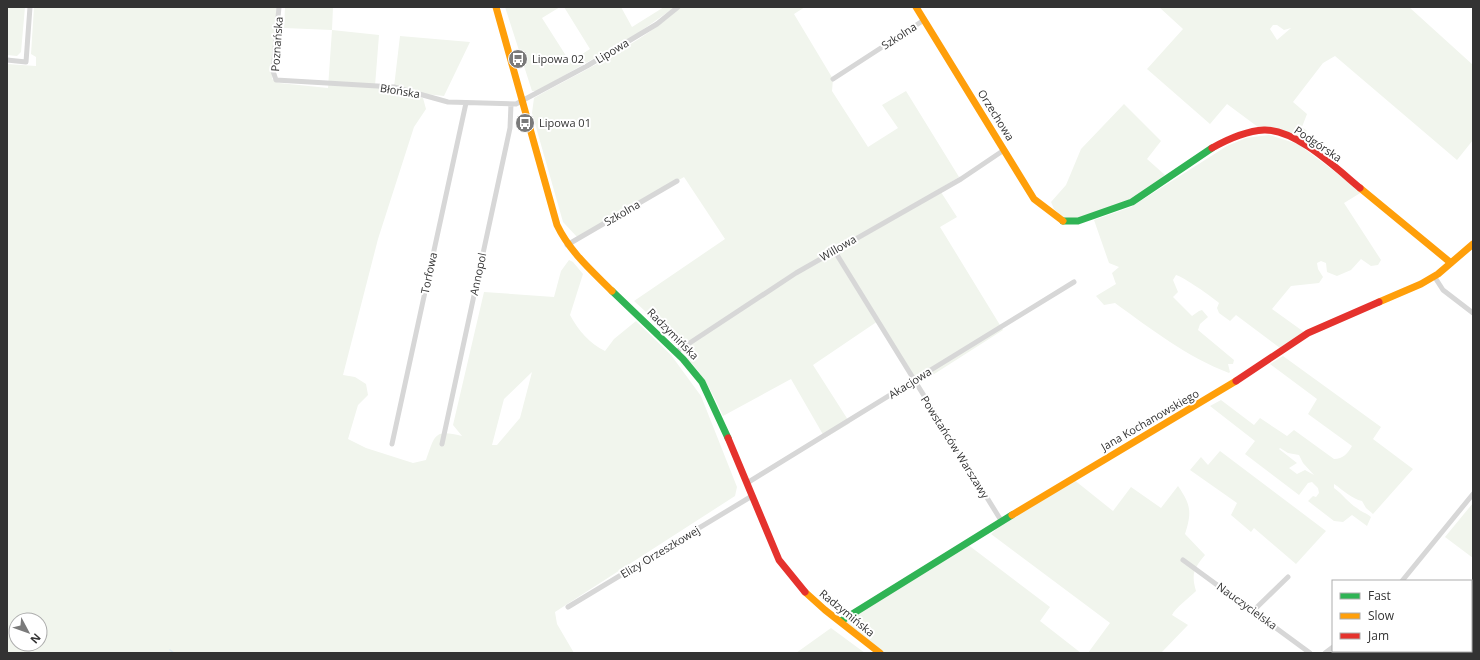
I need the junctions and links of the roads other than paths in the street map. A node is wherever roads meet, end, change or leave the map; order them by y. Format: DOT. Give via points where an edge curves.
graph roads {
  1 [pos="30,7"];
  2 [pos="279,7"];
  3 [pos="496,7"];
  4 [pos="678,7"];
  5 [pos="916,7"];
  6 [pos="924,20"];
  7 [pos="7,60"];
  8 [pos="833,79"];
  9 [pos="276,80"];
  10 [pos="523,101"];
  11 [pos="466,103"];
  12 [pos="511,104"];
  13 [pos="1004,150"];
  14 [pos="677,181"];
  15 [pos="1068,222"];
  16 [pos="1473,244"];
  17 [pos="567,245"];
  18 [pos="834,250"];
  19 [pos="1451,263"];
  20 [pos="1434,276"];
  21 [pos="1074,282"];
  22 [pos="1473,313"];
  23 [pos="676,352"];
  24 [pos="914,380"];
  25 [pos="392,444"];
  26 [pos="442,444"];
  27 [pos="746,483"];
  28 [pos="1473,494"];
  29 [pos="752,496"];
  30 [pos="1002,522"];
  31 [pos="1183,560"];
  32 [pos="1288,578"];
  33 [pos="1403,580"];
  34 [pos="568,607"];
  35 [pos="1254,610"];
  36 [pos="841,621"];
  37 [pos="880,653"];
  38 [pos="1310,653"];
  1 -- 7 [label="street" via="26,62"];
  2 -- 9 [label="street, Poznańska" via="273,71"];
  3 -- 10 [label="street, Radzymińska"];
  4 -- 10 [label="street, Lipowa" via="657,24"];
  5 -- 6 [label="street, Orzechowa"];
  6 -- 8 [label="street, Szkolna"];
  6 -- 13 [label="street, Orzechowa"];
  9 -- 11 [label="street, Błońska" via="394,87 448,102"];
  10 -- 12 [label="street, Błońska"];
  10 -- 17 [label="street, Radzymińska" via="557,224"];
  11 -- 12 [label="street, Błońska"];
  11 -- 25 [label="street, Torfowa"];
  12 -- 26 [label="street, Annopol" via="510,128"];
  13 -- 15 [label="street, Orzechowa" via="1034,199"];
  13 -- 18 [label="street, Willowa" via="961,179"];
  14 -- 17 [label="street, Szkolna"];
  15 -- 19 [label="street, Podgórska" via="1078,221 1133,201 1222,143 1244,132 1270,130 1284,134 1329,163"];
  16 -- 19 [label="street, Jana Kochanowskiego"];
  17 -- 23 [label="street, Radzymińska"];
  18 -- 23 [label="street, Willowa"];
  18 -- 24 [label="street, Powstańców Warszawy"];
  19 -- 20 [label="street, Jana Kochanowskiego"];
  20 -- 22 [label="street" via="1443,290"];
  20 -- 30 [label="street, Jana Kochanowskiego" via="1384,302 1308,334 1206,400"];
  21 -- 24 [label="street, Akacjowa"];
  23 -- 27 [label="street, Radzymińska" via="697,375 707,391"];
  24 -- 27 [label="street, Akacjowa"];
  24 -- 30 [label="street, Powstańców Warszawy"];
  27 -- 29 [label="street, Radzymińska"];
  28 -- 33 [label="street"];
  29 -- 34 [label="street, Elizy Orzeszkowej"];
  29 -- 36 [label="street, Radzymińska" via="786,572 808,595"];
  30 -- 36 [label="street, Jana Kochanowskiego"];
  31 -- 35 [label="street, Nauczycielska"];
  32 -- 35 [label="street"];
  35 -- 38 [label="street, Nauczycielska"];
  36 -- 37 [label="street, Radzymińska"];
}
